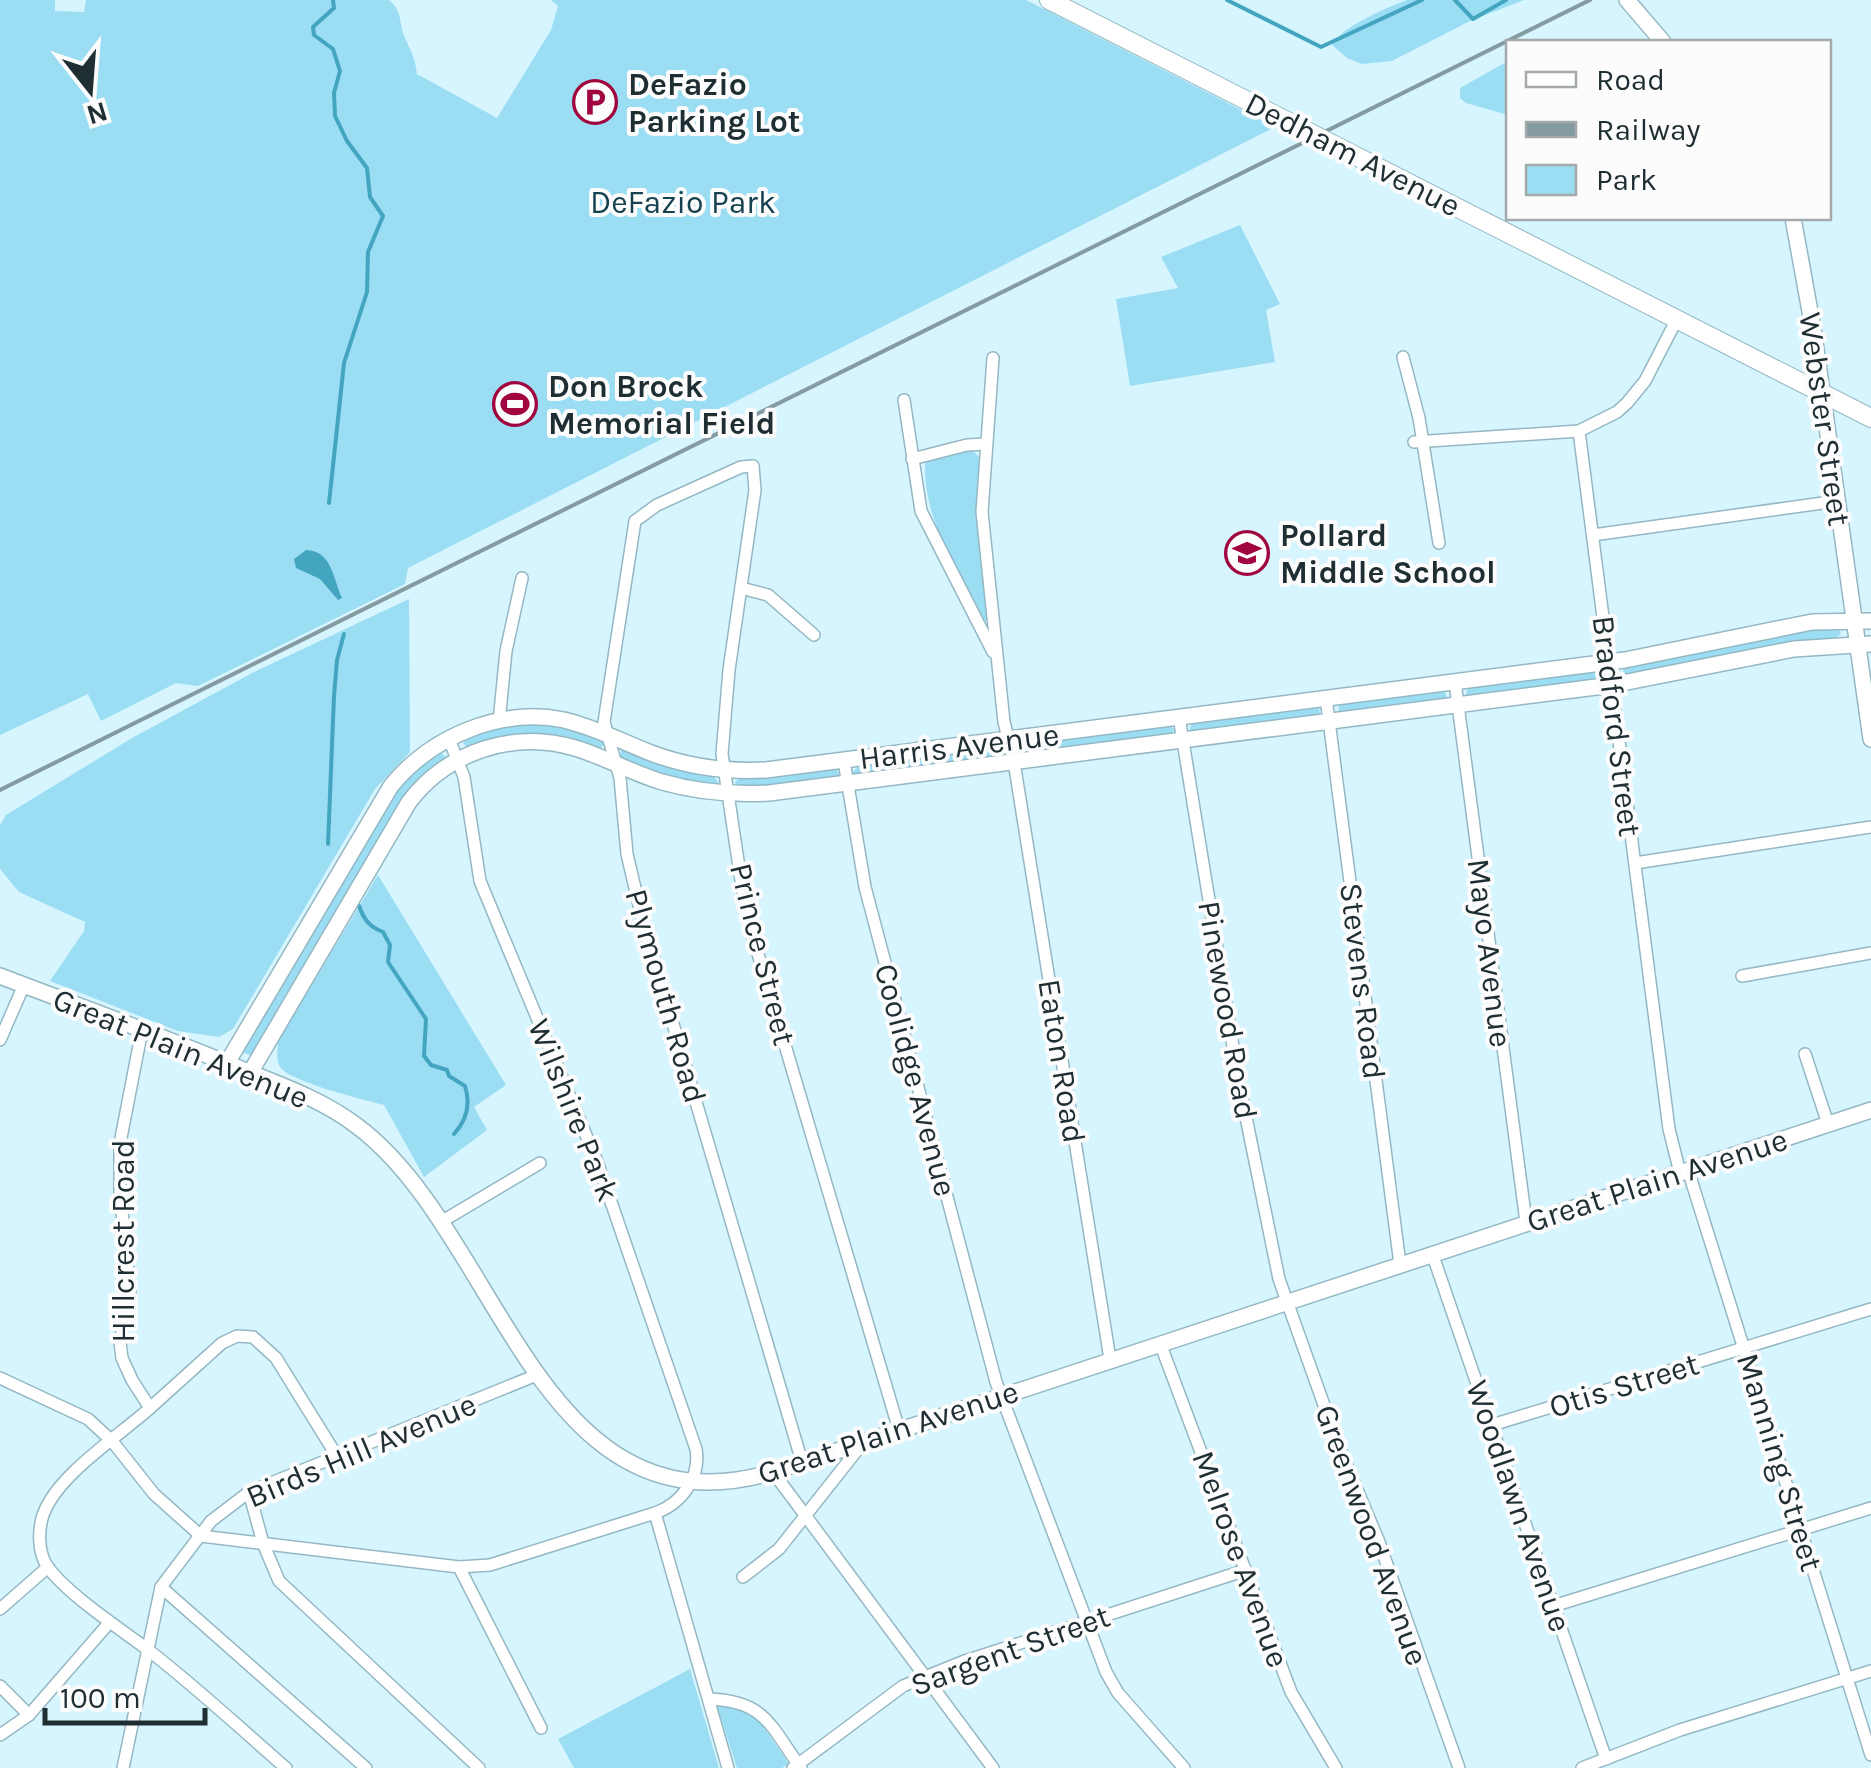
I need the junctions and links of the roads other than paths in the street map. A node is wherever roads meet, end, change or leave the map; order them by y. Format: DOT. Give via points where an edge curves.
graph roads {
  1 [pos="1049,0"];
  2 [pos="1650,0"];
  3 [pos="1631,5"];
  4 [pos="1661,40"];
  5 [pos="1793,220"];
  6 [pos="1677,319"];
  7 [pos="1403,357"];
  8 [pos="993,358"];
  9 [pos="1822,393"];
  10 [pos="904,400"];
  11 [pos="1871,418"];
  12 [pos="1579,430"];
  13 [pos="1419,441"];
  14 [pos="986,444"];
  15 [pos="912,459"];
  16 [pos="1837,501"];
  17 [pos="635,521"];
  18 [pos="1593,535"];
  19 [pos="1439,543"];
  20 [pos="522,578"];
  21 [pos="741,588"];
  22 [pos="1871,620"];
  23 [pos="1854,621"];
  24 [pos="814,635"];
  25 [pos="1864,644"];
  26 [pos="996,657"];
  27 [pos="1609,662"];
  28 [pos="1455,682"];
  29 [pos="1612,684"];
  30 [pos="1326,698"];
  31 [pos="1458,704"];
  32 [pos="1179,717"];
  33 [pos="1330,721"];
  34 [pos="499,722"];
  35 [pos="607,735"];
  36 [pos="449,739"];
  37 [pos="1871,739"];
  38 [pos="1008,740"];
  39 [pos="1183,740"];
  40 [pos="458,760"];
  41 [pos="844,761"];
  42 [pos="1014,762"];
  43 [pos="617,765"];
  44 [pos="724,770"];
  45 [pos="848,784"];
  46 [pos="728,794"];
  47 [pos="1871,827"];
  48 [pos="1635,863"];
  49 [pos="1871,953"];
  50 [pos="0,976"];
  51 [pos="1742,976"];
  52 [pos="24,985"];
  53 [pos="142,1030"];
  54 [pos="0,1040"];
  55 [pos="1805,1054"];
  56 [pos="227,1063"];
  57 [pos="250,1073"];
  58 [pos="1871,1110"];
  59 [pos="1828,1124"];
  60 [pos="540,1163"];
  61 [pos="1684,1171"];
  62 [pos="441,1222"];
  63 [pos="1526,1222"];
  64 [pos="1432,1253"];
  65 [pos="1400,1264"];
  66 [pos="1286,1301"];
  67 [pos="1871,1309"];
  68 [pos="1160,1342"];
  69 [pos="1744,1348"];
  70 [pos="1110,1359"];
  71 [pos="540,1374"];
  72 [pos="0,1378"];
  73 [pos="1000,1396"];
  74 [pos="150,1408"];
  75 [pos="1492,1425"];
  76 [pos="899,1430"];
  77 [pos="865,1441"];
  78 [pos="112,1442"];
  79 [pos="338,1458"];
  80 [pos="802,1462"];
  81 [pos="774,1472"];
  82 [pos="690,1481"];
  83 [pos="250,1492"];
  84 [pos="1871,1508"];
  85 [pos="806,1513"];
  86 [pos="655,1514"];
  87 [pos="1801,1530"];
  88 [pos="201,1536"];
  89 [pos="263,1543"];
  90 [pos="458,1567"];
  91 [pos="48,1568"];
  92 [pos="1246,1570"];
  93 [pos="743,1578"];
  94 [pos="160,1587"];
  95 [pos="1554,1606"];
  96 [pos="0,1609"];
  97 [pos="1087,1621"];
  98 [pos="110,1623"];
  99 [pos="146,1649"];
  100 [pos="1871,1671"];
  101 [pos="924,1678"];
  102 [pos="1847,1678"];
  103 [pos="0,1686"];
  104 [pos="709,1699"];
  105 [pos="30,1715"];
  106 [pos="541,1728"];
  107 [pos="0,1735"];
  108 [pos="1871,1754"];
  109 [pos="1606,1759"];
  110 [pos="797,1767"];
  111 [pos="124,1768"];
  112 [pos="286,1768"];
  113 [pos="366,1768"];
  114 [pos="479,1768"];
  115 [pos="728,1768"];
  116 [pos="993,1768"];
  117 [pos="1184,1768"];
  118 [pos="1336,1768"];
  119 [pos="1459,1768"];
  120 [pos="1582,1768"];
  1 -- 6 [label="main road, Dedham Avenue"];
  2 -- 3 [label="street"];
  3 -- 4 [label="street"];
  5 -- 9 [label="street, Webster Street"];
  6 -- 9 [label="main road, Dedham Avenue"];
  6 -- 12 [label="street" via="1627,403"];
  7 -- 13 [label="street"];
  8 -- 14 [label="street, Eaton Road"];
  9 -- 11 [label="main road, Dedham Avenue"];
  9 -- 16 [label="street, Webster Street"];
  10 -- 15 [label="street"];
  12 -- 13 [label="street"];
  12 -- 18 [label="street, Bradford Street"];
  13 -- 19 [label="street"];
  14 -- 15 [label="street"];
  14 -- 26 [label="street, Eaton Road" via="982,512"];
  15 -- 26 [label="street" via="924,518"];
  16 -- 18 [label="street"];
  16 -- 23 [label="street, Webster Street"];
  17 -- 21 [label="street, Prince Street" via="714,478 753,466"];
  17 -- 35 [label="street, Plymouth Road"];
  18 -- 27 [label="street, Bradford Street"];
  20 -- 34 [label="street"];
  21 -- 24 [label="street" via="768,595"];
  21 -- 44 [label="street, Prince Street"];
  22 -- 23 [label="street, Harris Avenue"];
  23 -- 25 [label="street, Webster Street"];
  23 -- 27 [label="street, Harris Avenue" via="1802,624"];
  25 -- 29 [label="street, Harris Avenue" via="1794,650"];
  25 -- 37 [label="street, Webster Street"];
  26 -- 38 [label="street, Eaton Road"];
  27 -- 28 [label="street, Harris Avenue"];
  27 -- 29 [label="street, Bradford Street"];
  28 -- 30 [label="street, Harris Avenue"];
  28 -- 31 [label="street, Mayo Avenue"];
  29 -- 31 [label="street, Harris Avenue"];
  29 -- 48 [label="street, Bradford Street"];
  30 -- 32 [label="street, Harris Avenue"];
  30 -- 33 [label="street, Stevens Road"];
  31 -- 33 [label="street, Harris Avenue"];
  31 -- 63 [label="street, Mayo Avenue"];
  32 -- 38 [label="street, Harris Avenue"];
  32 -- 39 [label="street, Pinewood Road"];
  33 -- 39 [label="street, Harris Avenue"];
  33 -- 65 [label="street, Stevens Road"];
  34 -- 35 [label="street, Harris Avenue" via="548,718"];
  34 -- 36 [label="street, Harris Avenue"];
  35 -- 43 [label="street, Plymouth Road"];
  35 -- 44 [label="street, Harris Avenue" via="666,758"];
  36 -- 40 [label="street, Wilshire Park"];
  36 -- 56 [label="street, Harris Avenue" via="412,764 387,792"];
  38 -- 41 [label="street, Harris Avenue"];
  38 -- 42 [label="street, Eaton Road"];
  39 -- 42 [label="street, Harris Avenue"];
  39 -- 66 [label="street, Pinewood Road" via="1240,1083"];
  40 -- 43 [label="street, Harris Avenue" via="495,745 534,742"];
  40 -- 57 [label="street, Harris Avenue" via="426,782 400,815"];
  40 -- 82 [label="street, Wilshire Park" via="480,881 602,1173 696,1449"];
  41 -- 44 [label="street, Harris Avenue"];
  41 -- 45 [label="street, Coolidge Avenue"];
  42 -- 45 [label="street, Harris Avenue"];
  42 -- 70 [label="street, Eaton Road"];
  43 -- 46 [label="street, Harris Avenue"];
  43 -- 80 [label="street, Plymouth Road" via="642,922"];
  44 -- 46 [label="street, Prince Street"];
  45 -- 46 [label="street, Harris Avenue"];
  45 -- 73 [label="street, Coolidge Avenue" via="865,887"];
  46 -- 76 [label="street, Prince Street" via="750,925"];
  47 -- 48 [label="street"];
  48 -- 61 [label="street, Bradford Street" via="1669,1129"];
  49 -- 51 [label="street"];
  50 -- 52 [label="street, Great Plain Avenue"];
  52 -- 53 [label="street, Great Plain Avenue"];
  52 -- 54 [label="street"];
  53 -- 56 [label="street, Great Plain Avenue"];
  53 -- 74 [label="street, Hillcrest Road" via="120,1143 130,1291 120,1342"];
  55 -- 59 [label="street"];
  56 -- 57 [label="street, Great Plain Avenue"];
  57 -- 62 [label="street, Great Plain Avenue" via="358,1126 405,1169"];
  58 -- 59 [label="street, Great Plain Avenue"];
  59 -- 61 [label="street, Great Plain Avenue"];
  60 -- 62 [label="street"];
  61 -- 63 [label="street, Great Plain Avenue"];
  61 -- 69 [label="street, Manning Street"];
  62 -- 71 [label="street, Great Plain Avenue"];
  63 -- 64 [label="street, Great Plain Avenue"];
  64 -- 65 [label="street, Great Plain Avenue"];
  64 -- 75 [label="street, Woodlawn Avenue"];
  65 -- 66 [label="street, Great Plain Avenue"];
  66 -- 68 [label="street, Great Plain Avenue"];
  66 -- 119 [label="street, Greenwood Avenue"];
  67 -- 69 [label="street, Otis Street"];
  68 -- 70 [label="street, Great Plain Avenue"];
  68 -- 92 [label="street, Melrose Avenue"];
  69 -- 75 [label="street, Otis Street"];
  69 -- 87 [label="street, Manning Street"];
  70 -- 73 [label="street, Great Plain Avenue"];
  71 -- 79 [label="street, Birds Hill Avenue"];
  71 -- 82 [label="street, Great Plain Avenue" via="569,1416 609,1452"];
  72 -- 78 [label="street" via="88,1419"];
  73 -- 76 [label="street, Great Plain Avenue"];
  73 -- 97 [label="street, Coolidge Avenue"];
  74 -- 78 [label="street"];
  74 -- 79 [label="street" via="222,1343 253,1337 276,1358"];
  75 -- 95 [label="street, Woodlawn Avenue"];
  76 -- 77 [label="street, Great Plain Avenue"];
  77 -- 80 [label="street, Great Plain Avenue"];
  77 -- 85 [label="street"];
  78 -- 88 [label="street" via="154,1494"];
  78 -- 91 [label="street" via="50,1500 39,1542"];
  79 -- 83 [label="street, Birds Hill Avenue"];
  80 -- 81 [label="street, Great Plain Avenue"];
  81 -- 82 [label="street, Great Plain Avenue"];
  81 -- 85 [label="street"];
  82 -- 86 [label="street" via="679,1501"];
  83 -- 88 [label="street, Birds Hill Avenue"];
  83 -- 89 [label="street"];
  84 -- 87 [label="street"];
  85 -- 93 [label="street"];
  85 -- 101 [label="street"];
  86 -- 90 [label="street" via="490,1564"];
  86 -- 104 [label="street"];
  87 -- 95 [label="street"];
  87 -- 102 [label="street, Manning Street"];
  88 -- 89 [label="street"];
  88 -- 94 [label="street, Birds Hill Avenue"];
  89 -- 90 [label="street"];
  89 -- 114 [label="street" via="279,1581"];
  90 -- 106 [label="street"];
  91 -- 96 [label="street"];
  91 -- 98 [label="street"];
  92 -- 97 [label="street, Sargent Street"];
  92 -- 118 [label="street, Melrose Avenue" via="1291,1692"];
  94 -- 99 [label="street, Birds Hill Avenue"];
  94 -- 113 [label="street"];
  95 -- 109 [label="street, Woodlawn Avenue"];
  97 -- 101 [label="street, Sargent Street"];
  97 -- 117 [label="street, Coolidge Avenue" via="1118,1693"];
  98 -- 99 [label="street"];
  98 -- 105 [label="street"];
  99 -- 111 [label="street, Birds Hill Avenue"];
  99 -- 112 [label="street"];
  100 -- 102 [label="street"];
  101 -- 110 [label="street, Sargent Street" via="903,1686"];
  101 -- 116 [label="street"];
  102 -- 108 [label="street, Manning Street"];
  102 -- 109 [label="street"];
  103 -- 105 [label="street"];
  104 -- 110 [label="street" via="736,1700 757,1710"];
  104 -- 115 [label="street"];
  105 -- 107 [label="street"];
  109 -- 120 [label="street"];
}
